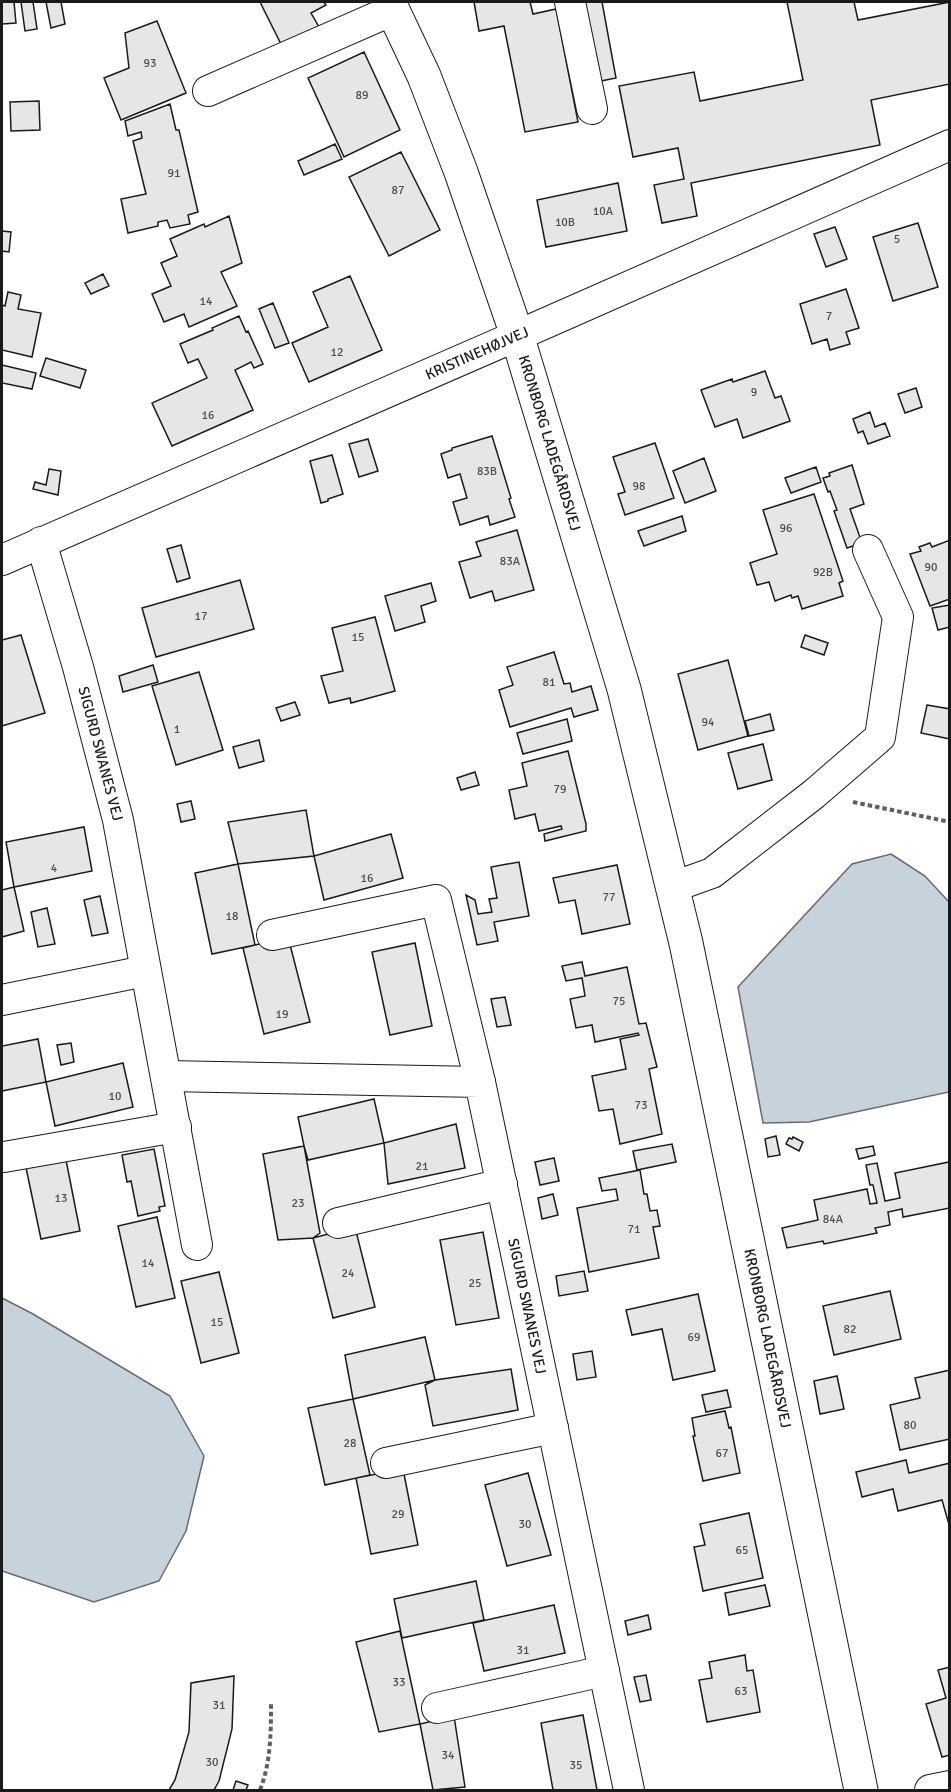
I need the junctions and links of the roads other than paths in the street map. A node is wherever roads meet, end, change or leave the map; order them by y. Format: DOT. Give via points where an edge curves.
graph roads {
  1 [pos="570,2"];
  2 [pos="391,6"];
  3 [pos="208,91"];
  4 [pos="592,109"];
  5 [pos="950,145"];
  6 [pos="517,335"];
  7 [pos="41,542"];
  8 [pos="868,550"];
  9 [pos="2,560"];
  10 [pos="673,887"];
  11 [pos="272,935"];
  12 [pos="145,971"];
  13 [pos="2,1000"];
  14 [pos="166,1076"];
  15 [pos="480,1083"];
  16 [pos="176,1127"];
  17 [pos="4,1157"];
  18 [pos="502,1184"];
  19 [pos="338,1223"];
  20 [pos="197,1245"];
  21 [pos="553,1428"];
  22 [pos="386,1463"];
  23 [pos="604,1671"];
  24 [pos="437,1708"];
  25 [pos="950,1786"];
  26 [pos="629,1791"];
  27 [pos="861,1791"];
  28 [pos="930,1791"];
  1 -- 4 [label="street"];
  2 -- 3 [label="street, KRONBORG LADEGÅRDSVEJ"];
  2 -- 6 [label="street, KRONBORG LADEGÅRDSVEJ" via="424,76 457,162"];
  5 -- 6 [label="street, KRISTINEHØJVEJ"];
  6 -- 7 [label="street, KRISTINEHØJVEJ"];
  6 -- 10 [label="street, KRONBORG LADEGÅRDSVEJ" via="624,688"];
  7 -- 9 [label="street, KRISTINEHØJVEJ"];
  7 -- 12 [label="street, SIGURD SWANES VEJ" via="118,820"];
  8 -- 10 [label="street" via="898,617 880,736 814,794 712,873"];
  10 -- 27 [label="street, KRONBORG LADEGÅRDSVEJ"];
  11 -- 15 [label="street, SIGURD SWANES VEJ" via="436,900"];
  12 -- 13 [label="street"];
  12 -- 14 [label="street, SIGURD SWANES VEJ"];
  14 -- 15 [label="street"];
  14 -- 16 [label="street, SIGURD SWANES VEJ"];
  15 -- 18 [label="street, SIGURD SWANES VEJ"];
  16 -- 17 [label="street"];
  16 -- 20 [label="street, SIGURD SWANES VEJ"];
  18 -- 19 [label="street"];
  18 -- 21 [label="street, SIGURD SWANES VEJ"];
  21 -- 22 [label="street"];
  21 -- 23 [label="street, SIGURD SWANES VEJ"];
  23 -- 24 [label="street"];
  23 -- 26 [label="street, SIGURD SWANES VEJ"];
  25 -- 28 [label="street"];
}
